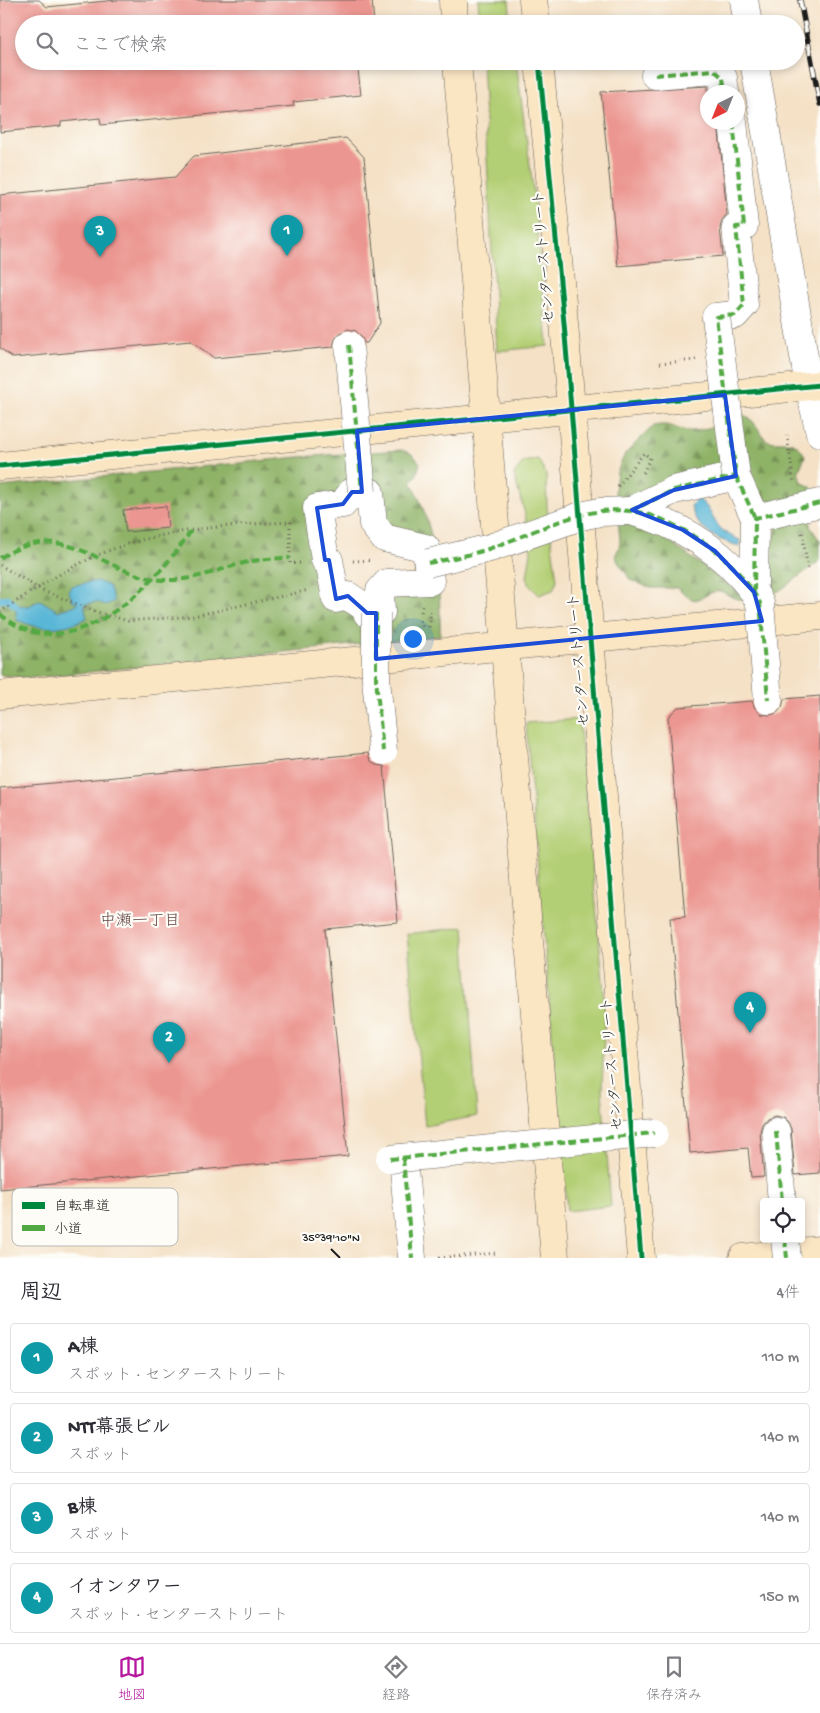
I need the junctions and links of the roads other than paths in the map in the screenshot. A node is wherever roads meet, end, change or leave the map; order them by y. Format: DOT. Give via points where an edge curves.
graph roads {
  1 [pos="453,0"];
  2 [pos="533,0"];
  3 [pos="744,0"];
  4 [pos="454,15"];
  5 [pos="535,15"];
  6 [pos="746,15"];
  7 [pos="458,70"];
  8 [pos="540,70"];
  9 [pos="756,70"];
  10 [pos="656,75"];
  11 [pos="724,85"];
  12 [pos="734,130"];
  13 [pos="349,345"];
  14 [pos="815,386"];
  15 [pos="572,410"];
  16 [pos="486,418"];
  17 [pos="820,433"];
  18 [pos="0,466"];
  19 [pos="736,476"];
  20 [pos="362,492"];
  21 [pos="622,500"];
  22 [pos="820,503"];
  23 [pos="755,518"];
  24 [pos="428,564"];
  25 [pos="754,592"];
  26 [pos="376,613"];
  27 [pos="820,616"];
  28 [pos="591,638"];
  29 [pos="504,646"];
  30 [pos="0,695"];
  31 [pos="768,700"];
  32 [pos="383,751"];
  33 [pos="776,1131"];
  34 [pos="654,1133"];
  35 [pos="782,1198"];
  36 [pos="785,1243"];
  37 [pos="820,1250"];
  38 [pos="412,1258"];
  39 [pos="555,1258"];
  40 [pos="641,1258"];
  41 [pos="743,1258"];
  42 [pos="786,1258"];
  1 -- 4 [label="street"];
  2 -- 5 [label="street"];
  3 -- 6 [label="street"];
  7 -- 16 [label="street"];
  8 -- 15 [label="street, センターストリート"];
  9 -- 14 [label="street"];
  10 -- 11 [label="street" via="714,70 723,78"];
  12 -- 19 [label="street, bridge" via="744,226 736,227 744,305 735,315 716,317"];
  13 -- 20 [label="street, bridge"];
  14 -- 15 [label="street"];
  14 -- 17 [label="street"];
  15 -- 16 [label="street"];
  15 -- 28 [label="street, センターストリート"];
  16 -- 18 [label="street"];
  16 -- 29 [label="street"];
  19 -- 21 [label="street"];
  19 -- 23 [label="street"];
  20 -- 24 [label="street" via="370,492 374,524 379,534 389,540 426,548"];
  20 -- 26 [label="street" via="352,492 343,504 317,508 318,521 336,599 348,596 366,608 367,613"];
  21 -- 24 [label="street, bridge" via="600,512 490,548"];
  21 -- 25 [label="street" via="700,540 730,564"];
  22 -- 23 [label="street"];
  23 -- 25 [label="street"];
  24 -- 26 [label="street" via="430,581 387,583 380,591 382,612"];
  25 -- 31 [label="street, bridge" via="760,603"];
  26 -- 32 [label="street, bridge" via="376,679"];
  27 -- 28 [label="street"];
  28 -- 29 [label="street"];
  28 -- 40 [label="street, センターストリート"];
  29 -- 30 [label="street"];
  29 -- 39 [label="street"];
  33 -- 35 [label="street"];
  34 -- 38 [label="street, bridge" via="396,1158"];
  36 -- 42 [label="street, bridge"];
  37 -- 41 [label="street"];
}
